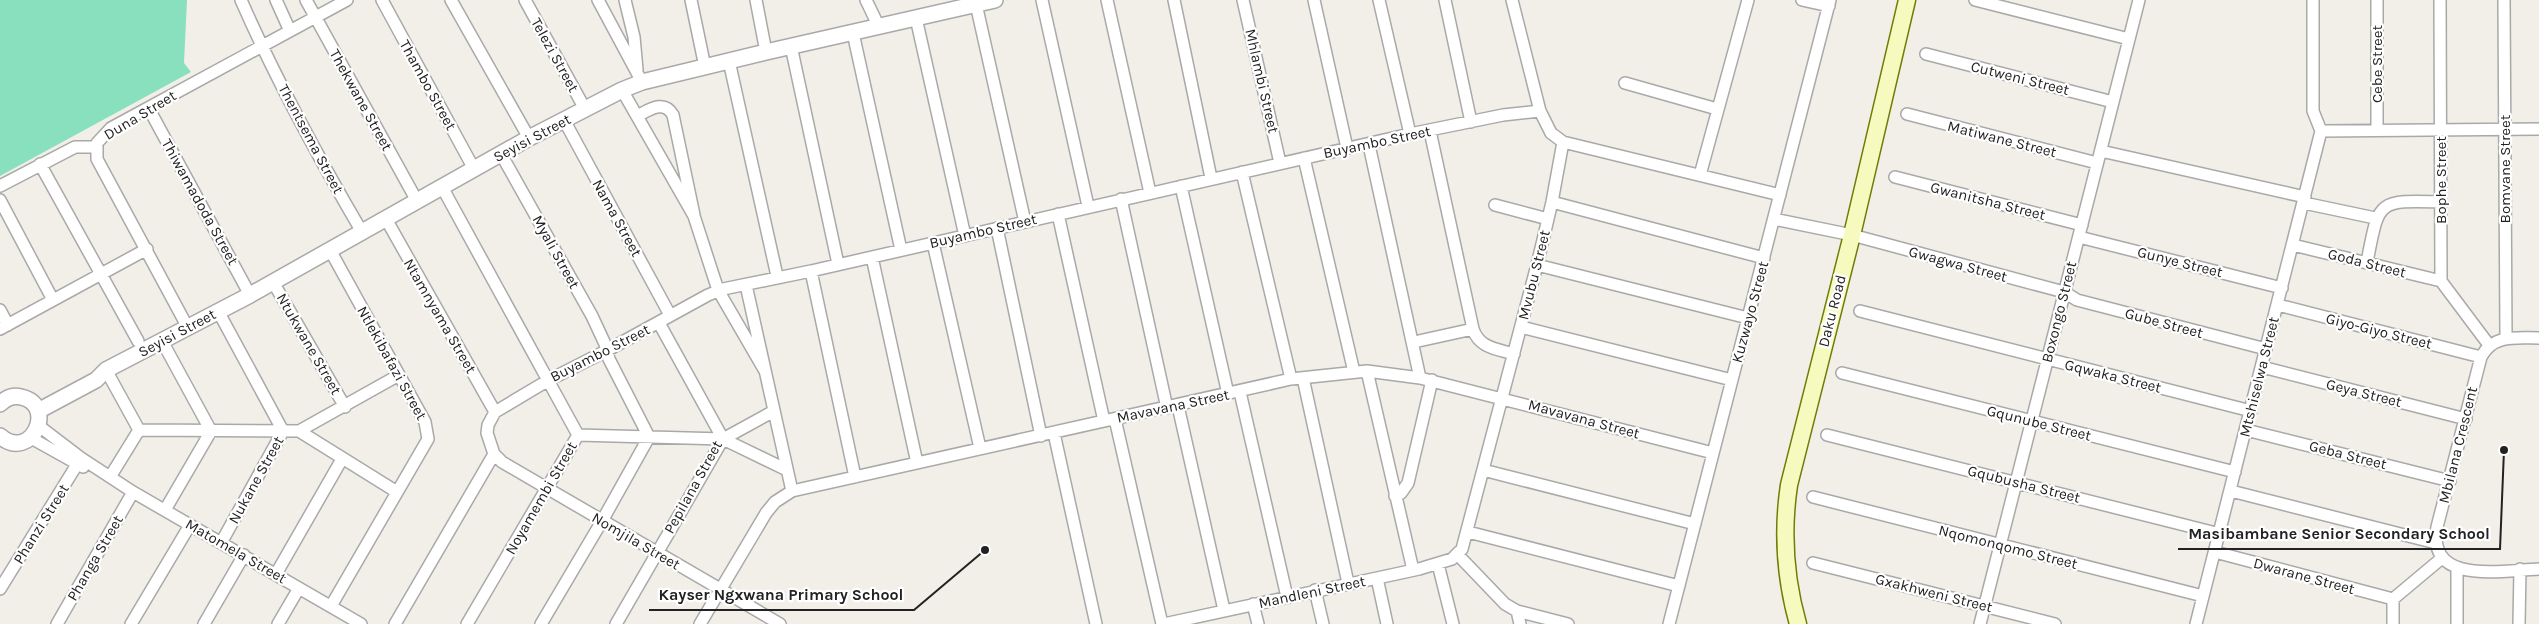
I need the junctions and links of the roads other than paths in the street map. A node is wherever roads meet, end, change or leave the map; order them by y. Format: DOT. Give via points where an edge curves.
graph roads {
  1 [pos="241,0"];
  2 [pos="276,0"];
  3 [pos="306,0"];
  4 [pos="382,0"];
  5 [pos="451,0"];
  6 [pos="525,0"];
  7 [pos="598,0"];
  8 [pos="625,0"];
  9 [pos="691,0"];
  10 [pos="756,0"];
  11 [pos="866,0"];
  12 [pos="995,0"];
  13 [pos="1042,0"];
  14 [pos="1107,0"];
  15 [pos="1174,0"];
  16 [pos="1243,0"];
  17 [pos="1314,0"];
  18 [pos="1379,0"];
  19 [pos="1445,0"];
  20 [pos="1512,0"];
  21 [pos="1748,0"];
  22 [pos="1802,0"];
  23 [pos="1908,0"];
  24 [pos="1975,0"];
  25 [pos="2139,0"];
  26 [pos="2313,0"];
  27 [pos="2377,0"];
  28 [pos="2440,0"];
  29 [pos="2504,0"];
  30 [pos="344,1"];
  31 [pos="1829,3"];
  32 [pos="976,4"];
  33 [pos="948,5"];
  34 [pos="316,18"];
  35 [pos="916,18"];
  36 [pos="879,27"];
  37 [pos="290,31"];
  38 [pos="853,33"];
  39 [pos="2129,39"];
  40 [pos="261,46"];
  41 [pos="791,46"];
  42 [pos="766,52"];
  43 [pos="1926,54"];
  44 [pos="729,61"];
  45 [pos="706,68"];
  46 [pos="640,77"];
  47 [pos="1625,83"];
  48 [pos="622,90"];
  49 [pos="2114,102"];
  50 [pos="149,109"];
  51 [pos="585,109"];
  52 [pos="1718,109"];
  53 [pos="1540,112"];
  54 [pos="1908,114"];
  55 [pos="637,116"];
  56 [pos="564,120"];
  57 [pos="1471,122"];
  58 [pos="2440,128"];
  59 [pos="2377,129"];
  60 [pos="2539,129"];
  61 [pos="2504,130"];
  62 [pos="1430,131"];
  63 [pos="2321,131"];
  64 [pos="1410,134"];
  65 [pos="529,138"];
  66 [pos="1563,142"];
  67 [pos="1369,145"];
  68 [pos="95,147"];
  69 [pos="1347,148"];
  70 [pos="2101,151"];
  71 [pos="501,154"];
  72 [pos="1304,158"];
  73 [pos="1280,163"];
  74 [pos="2098,163"];
  75 [pos="40,164"];
  76 [pos="474,169"];
  77 [pos="1242,172"];
  78 [pos="1700,175"];
  79 [pos="1895,177"];
  80 [pos="1211,178"];
  81 [pos="0,186"];
  82 [pos="1181,186"];
  83 [pos="442,187"];
  84 [pos="1150,192"];
  85 [pos="1780,195"];
  86 [pos="1121,199"];
  87 [pos="0,200"];
  88 [pos="2304,200"];
  89 [pos="417,201"];
  90 [pos="1552,202"];
  91 [pos="2440,202"];
  92 [pos="1088,206"];
  93 [pos="1495,206"];
  94 [pos="1058,214"];
  95 [pos="694,216"];
  96 [pos="2375,218"];
  97 [pos="386,219"];
  98 [pos="1548,219"];
  99 [pos="1774,220"];
  100 [pos="1025,222"];
  101 [pos="2082,225"];
  102 [pos="996,228"];
  103 [pos="362,232"];
  104 [pos="1852,235"];
  105 [pos="965,236"];
  106 [pos="2078,237"];
  107 [pos="933,243"];
  108 [pos="2293,245"];
  109 [pos="147,249"];
  110 [pos="330,250"];
  111 [pos="901,250"];
  112 [pos="872,257"];
  113 [pos="1764,258"];
  114 [pos="2367,262"];
  115 [pos="838,264"];
  116 [pos="1537,265"];
  117 [pos="811,271"];
  118 [pos="101,274"];
  119 [pos="777,276"];
  120 [pos="2441,281"];
  121 [pos="273,282"];
  122 [pos="746,285"];
  123 [pos="2282,288"];
  124 [pos="718,290"];
  125 [pos="2064,292"];
  126 [pos="250,295"];
  127 [pos="53,300"];
  128 [pos="2278,305"];
  129 [pos="0,310"];
  130 [pos="218,311"];
  131 [pos="1860,311"];
  132 [pos="670,315"];
  133 [pos="1748,318"];
  134 [pos="660,322"];
  135 [pos="188,326"];
  136 [pos="4,327"];
  137 [pos="1521,327"];
  138 [pos="1473,329"];
  139 [pos="2506,338"];
  140 [pos="2539,338"];
  141 [pos="138,341"];
  142 [pos="162,341"];
  143 [pos="1414,342"];
  144 [pos="2489,345"];
  145 [pos="2266,350"];
  146 [pos="606,351"];
  147 [pos="1514,354"];
  148 [pos="2481,357"];
  149 [pos="2047,359"];
  150 [pos="2262,368"];
  151 [pos="106,370"];
  152 [pos="765,371"];
  153 [pos="1367,371"];
  154 [pos="1354,372"];
  155 [pos="1842,373"];
  156 [pos="399,375"];
  157 [pos="1303,378"];
  158 [pos="1420,378"];
  159 [pos="1291,379"];
  160 [pos="1432,380"];
  161 [pos="1732,380"];
  162 [pos="547,381"];
  163 [pos="1240,392"];
  164 [pos="1228,394"];
  165 [pos="1502,398"];
  166 [pos="1,401"];
  167 [pos="345,407"];
  168 [pos="1172,407"];
  169 [pos="774,411"];
  170 [pos="2251,411"];
  171 [pos="495,412"];
  172 [pos="34,419"];
  173 [pos="2466,419"];
  174 [pos="1109,420"];
  175 [pos="2032,421"];
  176 [pos="2246,430"];
  177 [pos="211,431"];
  178 [pos="283,431"];
  179 [pos="299,431"];
  180 [pos="137,434"];
  181 [pos="1054,434"];
  182 [pos="578,435"];
  183 [pos="1827,435"];
  184 [pos="1041,436"];
  185 [pos="649,437"];
  186 [pos="723,439"];
  187 [pos="2,440"];
  188 [pos="980,448"];
  189 [pos="1713,452"];
  190 [pos="494,454"];
  191 [pos="342,459"];
  192 [pos="79,461"];
  193 [pos="917,463"];
  194 [pos="787,470"];
  195 [pos="1483,470"];
  196 [pos="2236,472"];
  197 [pos="110,477"];
  198 [pos="854,477"];
  199 [pos="2450,481"];
  200 [pos="2016,482"];
  201 [pos="547,488"];
  202 [pos="792,491"];
  203 [pos="2231,491"];
  204 [pos="134,492"];
  205 [pos="397,492"];
  206 [pos="1396,496"];
  207 [pos="1813,497"];
  208 [pos="165,510"];
  209 [pos="602,521"];
  210 [pos="1695,524"];
  211 [pos="190,525"];
  212 [pos="1468,532"];
  213 [pos="2220,534"];
  214 [pos="221,543"];
  215 [pos="2436,543"];
  216 [pos="1999,545"];
  217 [pos="656,552"];
  218 [pos="2215,552"];
  219 [pos="244,555"];
  220 [pos="1458,555"];
  221 [pos="2442,558"];
  222 [pos="1812,563"];
  223 [pos="1438,564"];
  224 [pos="2457,568"];
  225 [pos="2539,569"];
  226 [pos="1413,570"];
  227 [pos="2520,570"];
  228 [pos="276,574"];
  229 [pos="1377,578"];
  230 [pos="1348,582"];
  231 [pos="1679,586"];
  232 [pos="299,588"];
  233 [pos="0,589"];
  234 [pos="719,590"];
  235 [pos="1315,590"];
  236 [pos="2203,596"];
  237 [pos="1287,597"];
  238 [pos="2393,599"];
  239 [pos="1254,604"];
  240 [pos="331,606"];
  241 [pos="1985,606"];
  242 [pos="1224,610"];
  243 [pos="1517,612"];
  244 [pos="1193,621"];
  245 [pos="359,623"];
  246 [pos="56,624"];
  247 [pos="131,624"];
  248 [pos="204,624"];
  249 [pos="278,624"];
  250 [pos="395,624"];
  251 [pos="467,624"];
  252 [pos="541,624"];
  253 [pos="616,624"];
  254 [pos="700,624"];
  255 [pos="780,624"];
  256 [pos="1096,624"];
  257 [pos="1163,624"];
  258 [pos="1258,624"];
  259 [pos="1323,624"];
  260 [pos="1387,624"];
  261 [pos="1453,624"];
  262 [pos="1520,624"];
  263 [pos="1568,624"];
  264 [pos="1670,624"];
  265 [pos="1798,624"];
  266 [pos="1980,624"];
  267 [pos="2056,624"];
  268 [pos="2196,624"];
  269 [pos="2393,624"];
  270 [pos="2457,624"];
  271 [pos="2519,624"];
  1 -- 40 [label="street, Thentsema Street"];
  2 -- 37 [label="street"];
  3 -- 34 [label="street, Thekwane Street"];
  4 -- 76 [label="street, Thambo Street"];
  5 -- 65 [label="street"];
  6 -- 51 [label="street, Telezi Street"];
  7 -- 46 [label="street"];
  8 -- 46 [label="street"];
  9 -- 45 [label="street"];
  10 -- 42 [label="street"];
  11 -- 36 [label="street"];
  12 -- 32 [label="street, Seyisi Street"];
  13 -- 92 [label="street"];
  14 -- 84 [label="street"];
  15 -- 80 [label="street"];
  16 -- 73 [label="street, Mhlambi Street"];
  17 -- 69 [label="street"];
  18 -- 64 [label="street"];
  19 -- 57 [label="street"];
  20 -- 53 [label="street"];
  21 -- 52 [label="street"];
  22 -- 31 [label="street"];
  23 -- 104 [label="main road, Daku Road"];
  24 -- 39 [label="street"];
  25 -- 39 [label="street, Boxongo Street"];
  26 -- 63 [label="street" via="2313,111"];
  27 -- 59 [label="street, Cebe Street"];
  28 -- 58 [label="street, Bophe Street"];
  29 -- 61 [label="street, Bomvane Street"];
  30 -- 34 [label="street, Duna Street"];
  31 -- 85 [label="street, Kuzwayo Street"];
  32 -- 33 [label="street, Seyisi Street"];
  32 -- 100 [label="street"];
  33 -- 35 [label="street, Seyisi Street"];
  34 -- 37 [label="street, Duna Street"];
  34 -- 89 [label="street, Thekwane Street"];
  35 -- 36 [label="street, Seyisi Street"];
  35 -- 105 [label="street"];
  36 -- 38 [label="street, Seyisi Street"];
  37 -- 40 [label="street, Duna Street"];
  38 -- 41 [label="street, Seyisi Street"];
  38 -- 111 [label="street"];
  39 -- 49 [label="street, Boxongo Street"];
  40 -- 50 [label="street, Duna Street"];
  40 -- 103 [label="street, Thentsema Street"];
  41 -- 42 [label="street, Seyisi Street"];
  41 -- 115 [label="street"];
  42 -- 44 [label="street, Seyisi Street"];
  43 -- 49 [label="street, Cutweni Street"];
  44 -- 45 [label="street, Seyisi Street"];
  44 -- 119 [label="street"];
  45 -- 46 [label="street, Seyisi Street"];
  46 -- 48 [label="street, Seyisi Street"];
  47 -- 52 [label="street"];
  48 -- 51 [label="street, Seyisi Street"];
  48 -- 55 [label="street"];
  49 -- 70 [label="street, Boxongo Street"];
  50 -- 68 [label="street, Duna Street" via="111,128"];
  50 -- 126 [label="street, Thiwamadoda Street"];
  51 -- 56 [label="street, Seyisi Street"];
  52 -- 78 [label="street"];
  53 -- 57 [label="street, Buyambo Street"];
  53 -- 66 [label="street" via="1551,133"];
  54 -- 74 [label="street, Matiwane Street"];
  55 -- 95 [label="street"];
  55 -- 95 [label="street" via="661,106 673,115"];
  56 -- 65 [label="street, Seyisi Street"];
  56 -- 132 [label="street, Nama Street"];
  57 -- 62 [label="street, Buyambo Street"];
  58 -- 59 [label="street"];
  58 -- 61 [label="street"];
  58 -- 91 [label="street, Bophe Street"];
  59 -- 63 [label="street"];
  60 -- 61 [label="street"];
  61 -- 139 [label="street, Bomvane Street"];
  62 -- 64 [label="street, Buyambo Street"];
  62 -- 138 [label="street"];
  63 -- 88 [label="street, Mtshiselwa Street"];
  64 -- 67 [label="street, Buyambo Street"];
  65 -- 71 [label="street, Seyisi Street"];
  66 -- 78 [label="street"];
  66 -- 90 [label="street, Mvubu Street"];
  67 -- 69 [label="street, Buyambo Street"];
  67 -- 143 [label="street"];
  68 -- 75 [label="street" via="75,147"];
  68 -- 109 [label="street, Duna Street" via="97,158"];
  69 -- 72 [label="street, Buyambo Street"];
  70 -- 74 [label="street, Boxongo Street"];
  70 -- 88 [label="street"];
  71 -- 76 [label="street, Seyisi Street"];
  71 -- 146 [label="street, Myali Street" via="592,316"];
  72 -- 73 [label="street, Buyambo Street"];
  72 -- 154 [label="street"];
  73 -- 77 [label="street, Buyambo Street"];
  74 -- 101 [label="street, Boxongo Street"];
  75 -- 81 [label="street"];
  75 -- 118 [label="street"];
  76 -- 83 [label="street, Seyisi Street"];
  77 -- 80 [label="street, Buyambo Street"];
  77 -- 159 [label="street"];
  78 -- 85 [label="street"];
  79 -- 101 [label="street, Gwanitsha Street"];
  80 -- 82 [label="street, Buyambo Street"];
  82 -- 84 [label="street, Buyambo Street"];
  82 -- 164 [label="street"];
  83 -- 89 [label="street, Seyisi Street"];
  83 -- 162 [label="street, Noyamembi Street"];
  84 -- 86 [label="street, Buyambo Street"];
  85 -- 99 [label="street, Kuzwayo Street"];
  86 -- 92 [label="street, Buyambo Street"];
  86 -- 168 [label="street"];
  87 -- 127 [label="street"];
  88 -- 96 [label="street"];
  88 -- 108 [label="street, Mtshiselwa Street"];
  89 -- 97 [label="street, Seyisi Street"];
  90 -- 98 [label="street, Mvubu Street"];
  90 -- 113 [label="street"];
  91 -- 96 [label="street" via="2395,202"];
  91 -- 120 [label="street, Bophe Street"];
  92 -- 94 [label="street, Buyambo Street"];
  93 -- 98 [label="street"];
  94 -- 100 [label="street, Buyambo Street"];
  94 -- 174 [label="street"];
  95 -- 124 [label="street"];
  96 -- 114 [label="street"];
  97 -- 103 [label="street, Seyisi Street"];
  97 -- 171 [label="street, Ntamnyama Street"];
  98 -- 116 [label="street, Mvubu Street"];
  99 -- 104 [label="street, Gwagwa Street"];
  99 -- 113 [label="street, Kuzwayo Street"];
  100 -- 102 [label="street, Buyambo Street"];
  101 -- 106 [label="street, Boxongo Street"];
  102 -- 105 [label="street, Buyambo Street"];
  102 -- 184 [label="street"];
  103 -- 110 [label="street, Seyisi Street"];
  104 -- 125 [label="street, Gwagwa Street"];
  104 -- 265 [label="main road, Daku Road" via="1789,485 1786,562"];
  105 -- 107 [label="street, Buyambo Street"];
  106 -- 123 [label="street, Gunye Street"];
  106 -- 125 [label="street, Boxongo Street"];
  107 -- 111 [label="street, Buyambo Street"];
  107 -- 188 [label="street"];
  108 -- 114 [label="street, Goda Street"];
  108 -- 123 [label="street, Mtshiselwa Street"];
  109 -- 118 [label="street"];
  109 -- 135 [label="street, Duna Street"];
  110 -- 121 [label="street, Seyisi Street"];
  110 -- 156 [label="street, Ntlekibafazi Street"];
  111 -- 112 [label="street, Buyambo Street"];
  112 -- 115 [label="street, Buyambo Street"];
  112 -- 193 [label="street"];
  113 -- 133 [label="street, Kuzwayo Street"];
  114 -- 120 [label="street, Goda Street"];
  115 -- 117 [label="street, Buyambo Street"];
  116 -- 133 [label="street"];
  116 -- 137 [label="street, Mvubu Street"];
  117 -- 119 [label="street, Buyambo Street"];
  117 -- 198 [label="street"];
  118 -- 127 [label="street"];
  118 -- 141 [label="street"];
  119 -- 122 [label="street, Buyambo Street"];
  120 -- 144 [label="street"];
  121 -- 126 [label="street, Seyisi Street"];
  121 -- 167 [label="street, Ntukwane Street"];
  122 -- 124 [label="street, Buyambo Street"];
  122 -- 152 [label="street"];
  123 -- 128 [label="street, Mtshiselwa Street"];
  124 -- 132 [label="street, Buyambo Street"];
  124 -- 152 [label="street"];
  125 -- 145 [label="street, Gube Street" via="2077,300"];
  125 -- 149 [label="street, Boxongo Street"];
  126 -- 130 [label="street, Seyisi Street"];
  127 -- 136 [label="street"];
  128 -- 145 [label="street, Mtshiselwa Street"];
  128 -- 148 [label="street, Giyo-Giyo Street"];
  129 -- 136 [label="street"];
  130 -- 135 [label="street, Seyisi Street"];
  130 -- 178 [label="street, Nukane Street"];
  131 -- 149 [label="street, Gqwaka Street"];
  132 -- 134 [label="street, Buyambo Street"];
  133 -- 161 [label="street, Kuzwayo Street"];
  134 -- 146 [label="street, Buyambo Street"];
  134 -- 186 [label="street, Pepilana Street"];
  135 -- 142 [label="street, Seyisi Street"];
  137 -- 147 [label="street, Mvubu Street"];
  137 -- 161 [label="street"];
  138 -- 143 [label="street"];
  138 -- 147 [label="street" via="1483,344"];
  139 -- 140 [label="street"];
  139 -- 144 [label="street"];
  142 -- 151 [label="street, Seyisi Street"];
  142 -- 177 [label="street"];
  143 -- 158 [label="street"];
  144 -- 148 [label="street, Mbilana Crescent"];
  145 -- 150 [label="street, Mtshiselwa Street"];
  146 -- 162 [label="street, Buyambo Street"];
  146 -- 185 [label="street, Myali Street"];
  147 -- 165 [label="street, Mvubu Street"];
  148 -- 173 [label="street, Mbilana Crescent"];
  149 -- 170 [label="street, Gqwaka Street"];
  149 -- 175 [label="street, Boxongo Street"];
  150 -- 170 [label="street, Mtshiselwa Street"];
  150 -- 173 [label="street, Geya Street"];
  151 -- 172 [label="street, Seyisi Street" via="96,380"];
  151 -- 180 [label="street"];
  152 -- 169 [label="street"];
  153 -- 154 [label="street, Mavavana Street"];
  153 -- 158 [label="street, Mavavana Street"];
  153 -- 206 [label="street"];
  154 -- 157 [label="street, Mavavana Street"];
  155 -- 175 [label="street, Gqunube Street"];
  156 -- 167 [label="street"];
  156 -- 205 [label="street, Ntlekibafazi Street" via="425,422 428,439"];
  157 -- 159 [label="street, Mavavana Street"];
  157 -- 230 [label="street"];
  158 -- 160 [label="street, Mavavana Street"];
  159 -- 163 [label="street, Mavavana Street"];
  160 -- 165 [label="street, Mavavana Street"];
  160 -- 206 [label="street" via="1408,483"];
  161 -- 189 [label="street, Kuzwayo Street"];
  162 -- 171 [label="street, Buyambo Street"];
  162 -- 182 [label="street, Noyamembi Street"];
  163 -- 164 [label="street, Mavavana Street"];
  163 -- 237 [label="street"];
  164 -- 168 [label="street, Mavavana Street"];
  165 -- 189 [label="street, Mavavana Street"];
  165 -- 195 [label="street, Mvubu Street"];
  166 -- 172 [label="street" via="16,396"];
  167 -- 179 [label="street"];
  168 -- 174 [label="street, Mavavana Street"];
  168 -- 242 [label="street"];
  169 -- 186 [label="street"];
  169 -- 194 [label="street"];
  170 -- 176 [label="street, Mtshiselwa Street"];
  171 -- 190 [label="street" via="487,433"];
  172 -- 187 [label="street" via="16,443"];
  172 -- 192 [label="street, Matomela Street"];
  173 -- 199 [label="street, Mbilana Crescent"];
  174 -- 181 [label="street, Mavavana Street"];
  174 -- 257 [label="street"];
  175 -- 196 [label="street, Gqunube Street"];
  175 -- 200 [label="street, Boxongo Street"];
  176 -- 196 [label="street, Mtshiselwa Street"];
  176 -- 199 [label="street, Geba Street"];
  177 -- 178 [label="street"];
  177 -- 180 [label="street"];
  177 -- 208 [label="street"];
  178 -- 179 [label="street"];
  178 -- 214 [label="street, Nukane Street"];
  179 -- 191 [label="street"];
  180 -- 197 [label="street"];
  181 -- 184 [label="street, Mavavana Street"];
  181 -- 256 [label="street"];
  182 -- 185 [label="street"];
  182 -- 201 [label="street, Noyamembi Street"];
  183 -- 200 [label="street, Gqubusha Street"];
  184 -- 188 [label="street, Mavavana Street"];
  185 -- 186 [label="street"];
  185 -- 209 [label="street"];
  186 -- 194 [label="street"];
  186 -- 217 [label="street, Pepilana Street"];
  188 -- 193 [label="street, Mavavana Street"];
  189 -- 210 [label="street, Kuzwayo Street"];
  190 -- 201 [label="street, Nomjila Street"];
  190 -- 250 [label="street"];
  191 -- 205 [label="street"];
  191 -- 228 [label="street"];
  192 -- 197 [label="street, Matomela Street" via="102,476"];
  192 -- 233 [label="street, Phanzi Street"];
  193 -- 198 [label="street, Mavavana Street"];
  194 -- 202 [label="street"];
  195 -- 210 [label="street"];
  195 -- 212 [label="street, Mvubu Street"];
  196 -- 203 [label="street, Mtshiselwa Street"];
  197 -- 204 [label="street, Matomela Street"];
  198 -- 202 [label="street, Mavavana Street"];
  199 -- 215 [label="street, Mbilana Crescent" via="2437,527"];
  200 -- 213 [label="street, Gqubusha Street"];
  200 -- 216 [label="street, Boxongo Street"];
  201 -- 209 [label="street, Nomjila Street"];
  201 -- 251 [label="street, Noyamembi Street"];
  202 -- 234 [label="street, Mavavana Street" via="775,502 766,513"];
  203 -- 213 [label="street, Mtshiselwa Street"];
  203 -- 215 [label="street"];
  204 -- 208 [label="street, Matomela Street"];
  204 -- 246 [label="street, Phanga Street"];
  205 -- 240 [label="street, Ntlekibafazi Street"];
  206 -- 226 [label="street"];
  207 -- 216 [label="street, Nqomonqomo Street"];
  208 -- 211 [label="street, Matomela Street"];
  209 -- 217 [label="street, Nomjila Street"];
  209 -- 252 [label="street"];
  210 -- 231 [label="street, Kuzwayo Street"];
  211 -- 214 [label="street, Matomela Street"];
  211 -- 247 [label="street"];
  212 -- 220 [label="street, Mvubu Street"];
  212 -- 231 [label="street"];
  213 -- 218 [label="street, Mtshiselwa Street"];
  214 -- 219 [label="street, Matomela Street"];
  215 -- 221 [label="street, Mbilana Crescent"];
  216 -- 236 [label="street, Nqomonqomo Street"];
  216 -- 241 [label="street, Boxongo Street"];
  217 -- 234 [label="street, Nomjila Street"];
  217 -- 253 [label="street, Pepilana Street"];
  218 -- 236 [label="street, Mtshiselwa Street"];
  218 -- 238 [label="street, Dwarane Street"];
  219 -- 228 [label="street, Matomela Street"];
  219 -- 248 [label="street"];
  220 -- 223 [label="street, Mandleni Street"];
  220 -- 243 [label="street" via="1505,604"];
  221 -- 224 [label="street"];
  221 -- 238 [label="street"];
  222 -- 241 [label="street, Gxakhweni Street"];
  223 -- 226 [label="street, Mandleni Street"];
  223 -- 261 [label="street"];
  224 -- 227 [label="street"];
  224 -- 270 [label="street"];
  225 -- 227 [label="street"];
  226 -- 229 [label="street, Mandleni Street"];
  227 -- 271 [label="street"];
  228 -- 232 [label="street, Matomela Street"];
  229 -- 230 [label="street, Mandleni Street"];
  229 -- 260 [label="street"];
  230 -- 235 [label="street, Mandleni Street"];
  231 -- 264 [label="street, Kuzwayo Street"];
  232 -- 240 [label="street, Matomela Street"];
  232 -- 249 [label="street"];
  234 -- 254 [label="street, Mavavana Street"];
  234 -- 255 [label="street, Nomjila Street"];
  235 -- 237 [label="street, Mandleni Street"];
  235 -- 259 [label="street"];
  236 -- 268 [label="street, Mtshiselwa Street"];
  237 -- 239 [label="street, Mandleni Street"];
  238 -- 269 [label="street"];
  239 -- 242 [label="street, Mandleni Street"];
  239 -- 258 [label="street"];
  240 -- 245 [label="street, Matomela Street"];
  241 -- 266 [label="street, Boxongo Street"];
  241 -- 267 [label="street, Gxakhweni Street"];
  242 -- 244 [label="street, Mandleni Street"];
  243 -- 262 [label="street"];
  243 -- 263 [label="street"];
  244 -- 257 [label="street, Mandleni Street"];
}
